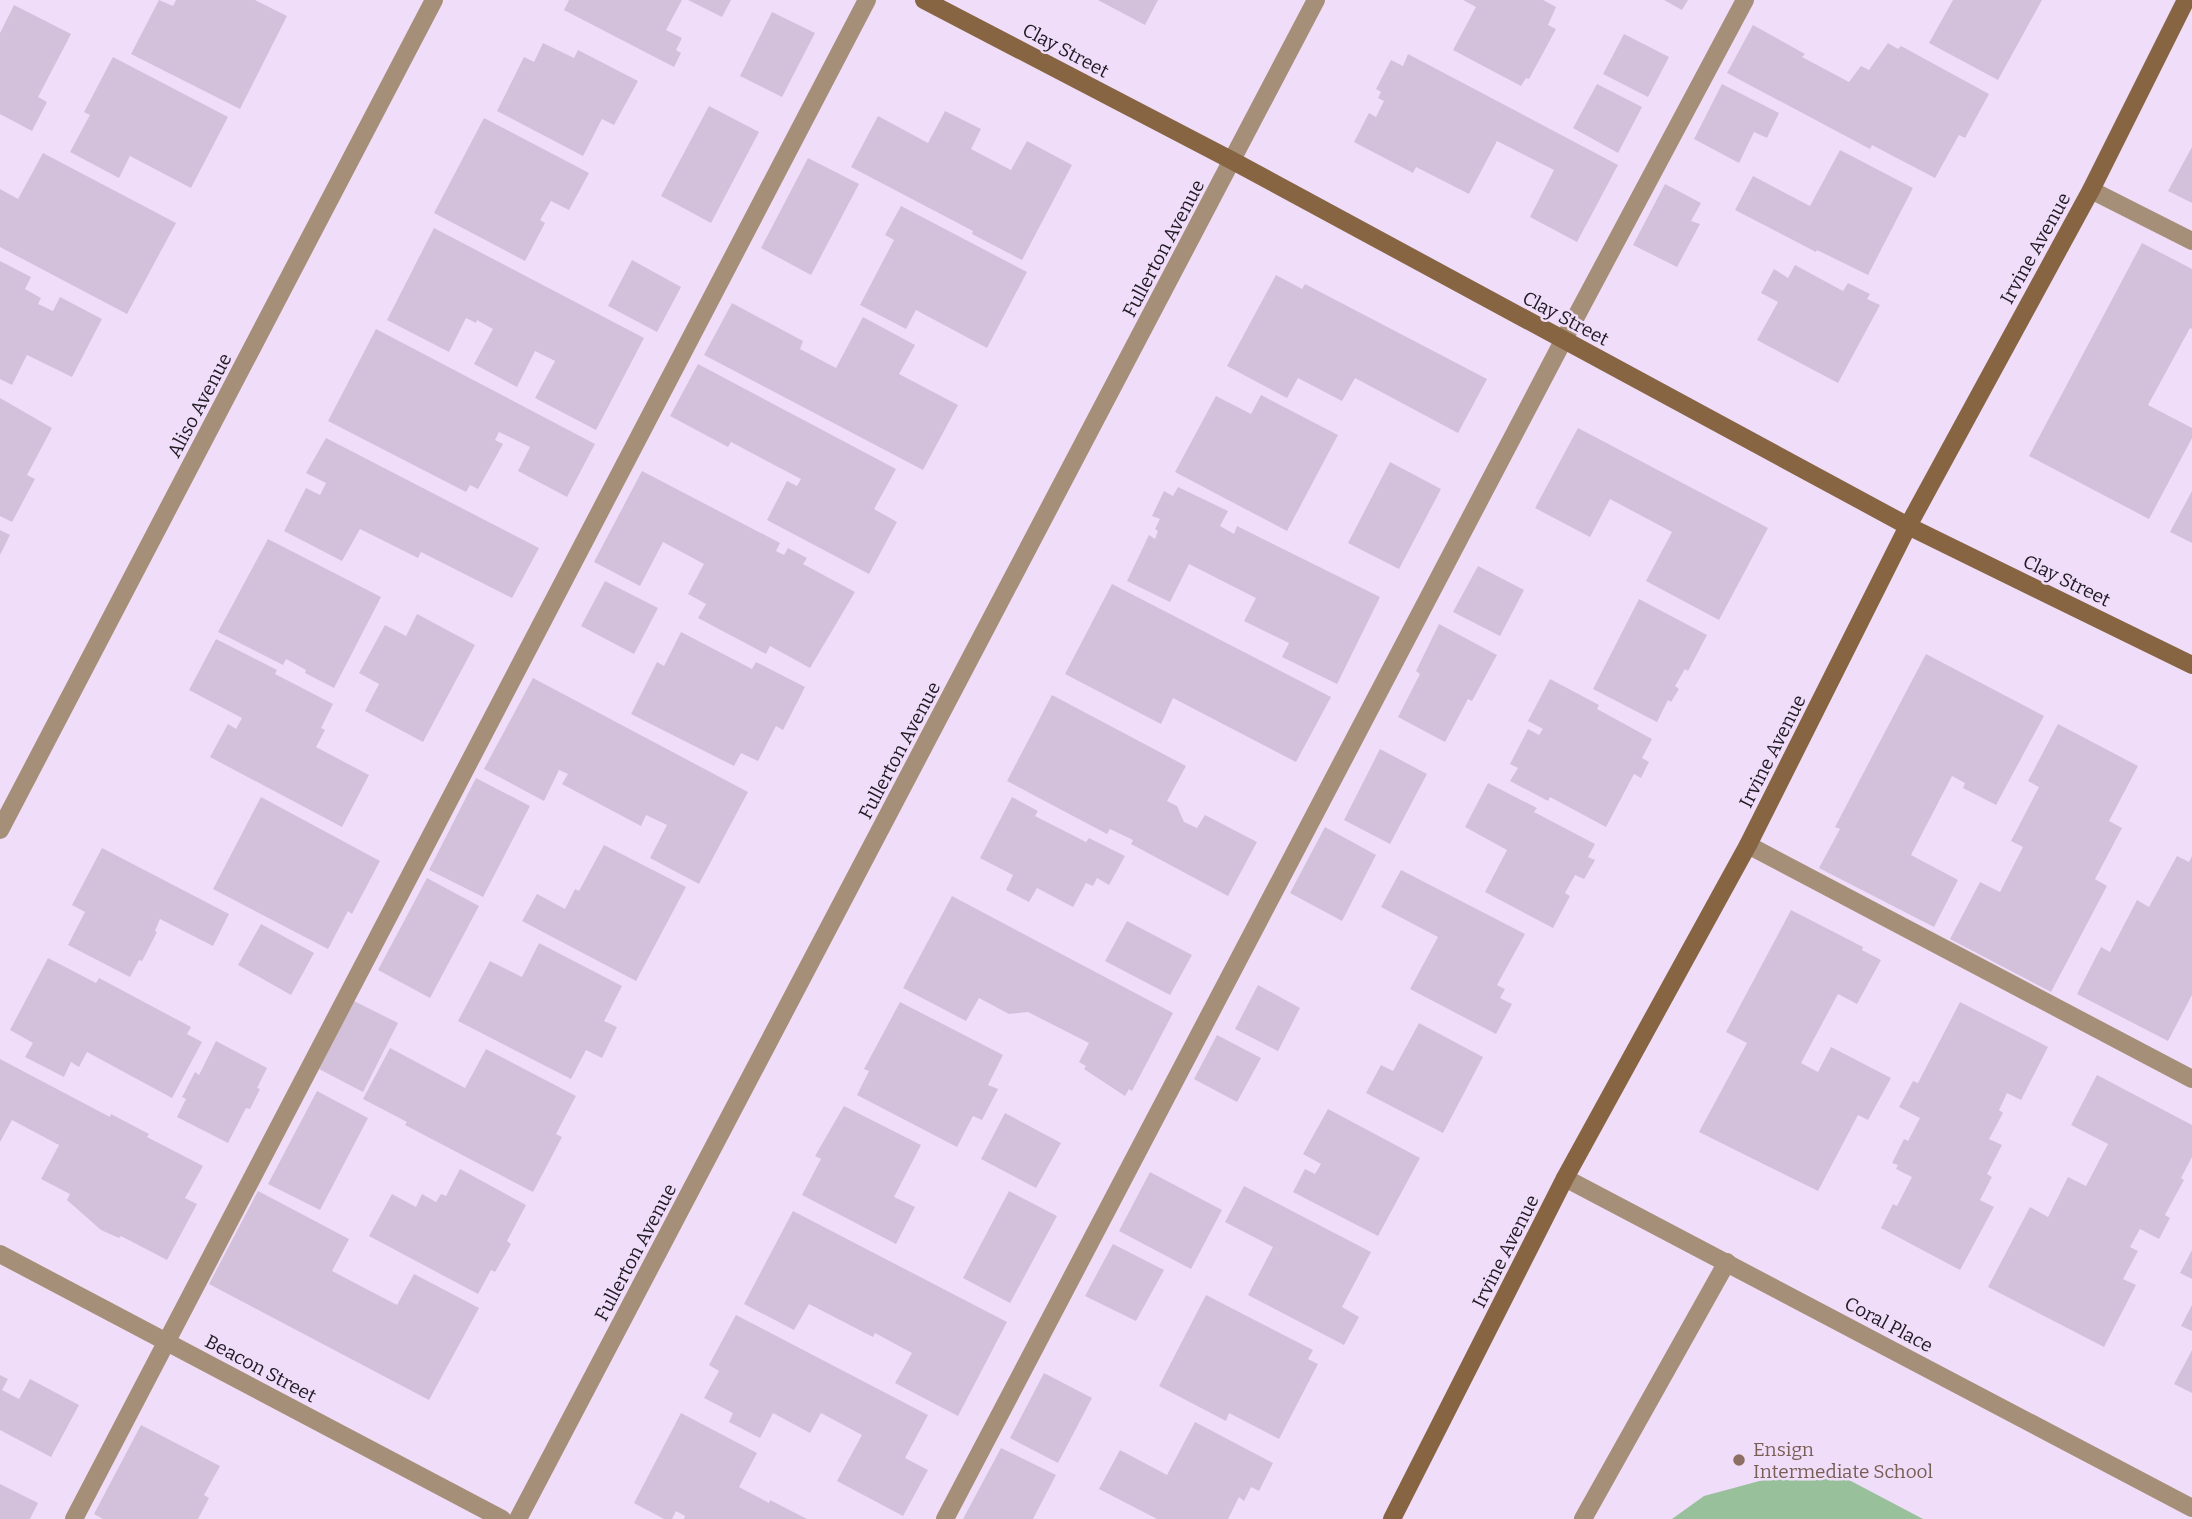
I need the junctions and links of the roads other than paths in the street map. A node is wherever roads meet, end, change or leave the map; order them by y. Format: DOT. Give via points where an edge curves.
graph roads {
  1 [pos="434,0"];
  2 [pos="867,0"];
  3 [pos="924,0"];
  4 [pos="1316,0"];
  5 [pos="1745,0"];
  6 [pos="2186,0"];
  7 [pos="1233,161"];
  8 [pos="2091,190"];
  9 [pos="2192,241"];
  10 [pos="1563,341"];
  11 [pos="1908,526"];
  12 [pos="2192,665"];
  13 [pos="0,830"];
  14 [pos="1748,845"];
  15 [pos="2192,1079"];
  16 [pos="1566,1178"];
  17 [pos="0,1254"];
  18 [pos="1727,1262"];
  19 [pos="167,1343"];
  20 [pos="2192,1508"];
  21 [pos="74,1519"];
  22 [pos="502,1519"];
  23 [pos="518,1519"];
  24 [pos="944,1519"];
  25 [pos="1392,1519"];
  26 [pos="1583,1519"];
  1 -- 13 [label="street, Aliso Avenue"];
  2 -- 19 [label="street"];
  3 -- 7 [label="main road, Clay Street"];
  4 -- 7 [label="street, Fullerton Avenue"];
  5 -- 10 [label="street"];
  6 -- 8 [label="main road, Irvine Avenue"];
  7 -- 10 [label="main road, Clay Street"];
  7 -- 23 [label="street, Fullerton Avenue"];
  8 -- 9 [label="street"];
  8 -- 11 [label="main road, Irvine Avenue"];
  10 -- 11 [label="main road, Clay Street"];
  10 -- 24 [label="street"];
  11 -- 12 [label="main road, Clay Street"];
  11 -- 14 [label="main road, Irvine Avenue"];
  14 -- 15 [label="street"];
  14 -- 16 [label="main road, Irvine Avenue"];
  16 -- 18 [label="street, Coral Place"];
  16 -- 25 [label="main road, Irvine Avenue"];
  17 -- 19 [label="street, Beacon Street"];
  18 -- 20 [label="street, Coral Place"];
  18 -- 26 [label="street"];
  19 -- 21 [label="street"];
  19 -- 22 [label="street, Beacon Street"];
}
